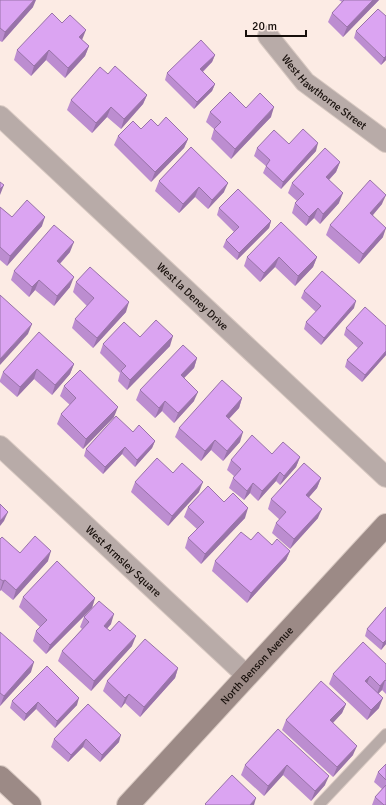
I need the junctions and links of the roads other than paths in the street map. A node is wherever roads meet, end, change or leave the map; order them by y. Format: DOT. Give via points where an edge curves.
graph roads {
  1 [pos="268,36"];
  2 [pos="0,116"];
  3 [pos="382,132"];
  4 [pos="0,446"];
  5 [pos="386,476"];
  6 [pos="386,525"];
  7 [pos="247,676"];
  8 [pos="386,734"];
  9 [pos="0,777"];
  10 [pos="30,805"];
  11 [pos="128,805"];
  12 [pos="319,805"];
  1 -- 3 [label="street, West Hawthorne Street" via="305,82"];
  2 -- 5 [label="street, West la Deney Drive"];
  4 -- 7 [label="street, West Armsley Square"];
  6 -- 7 [label="main road, North Benson Avenue"];
  7 -- 11 [label="main road, North Benson Avenue"];
  8 -- 12 [label="lane"];
  9 -- 10 [label="main road"];
}
